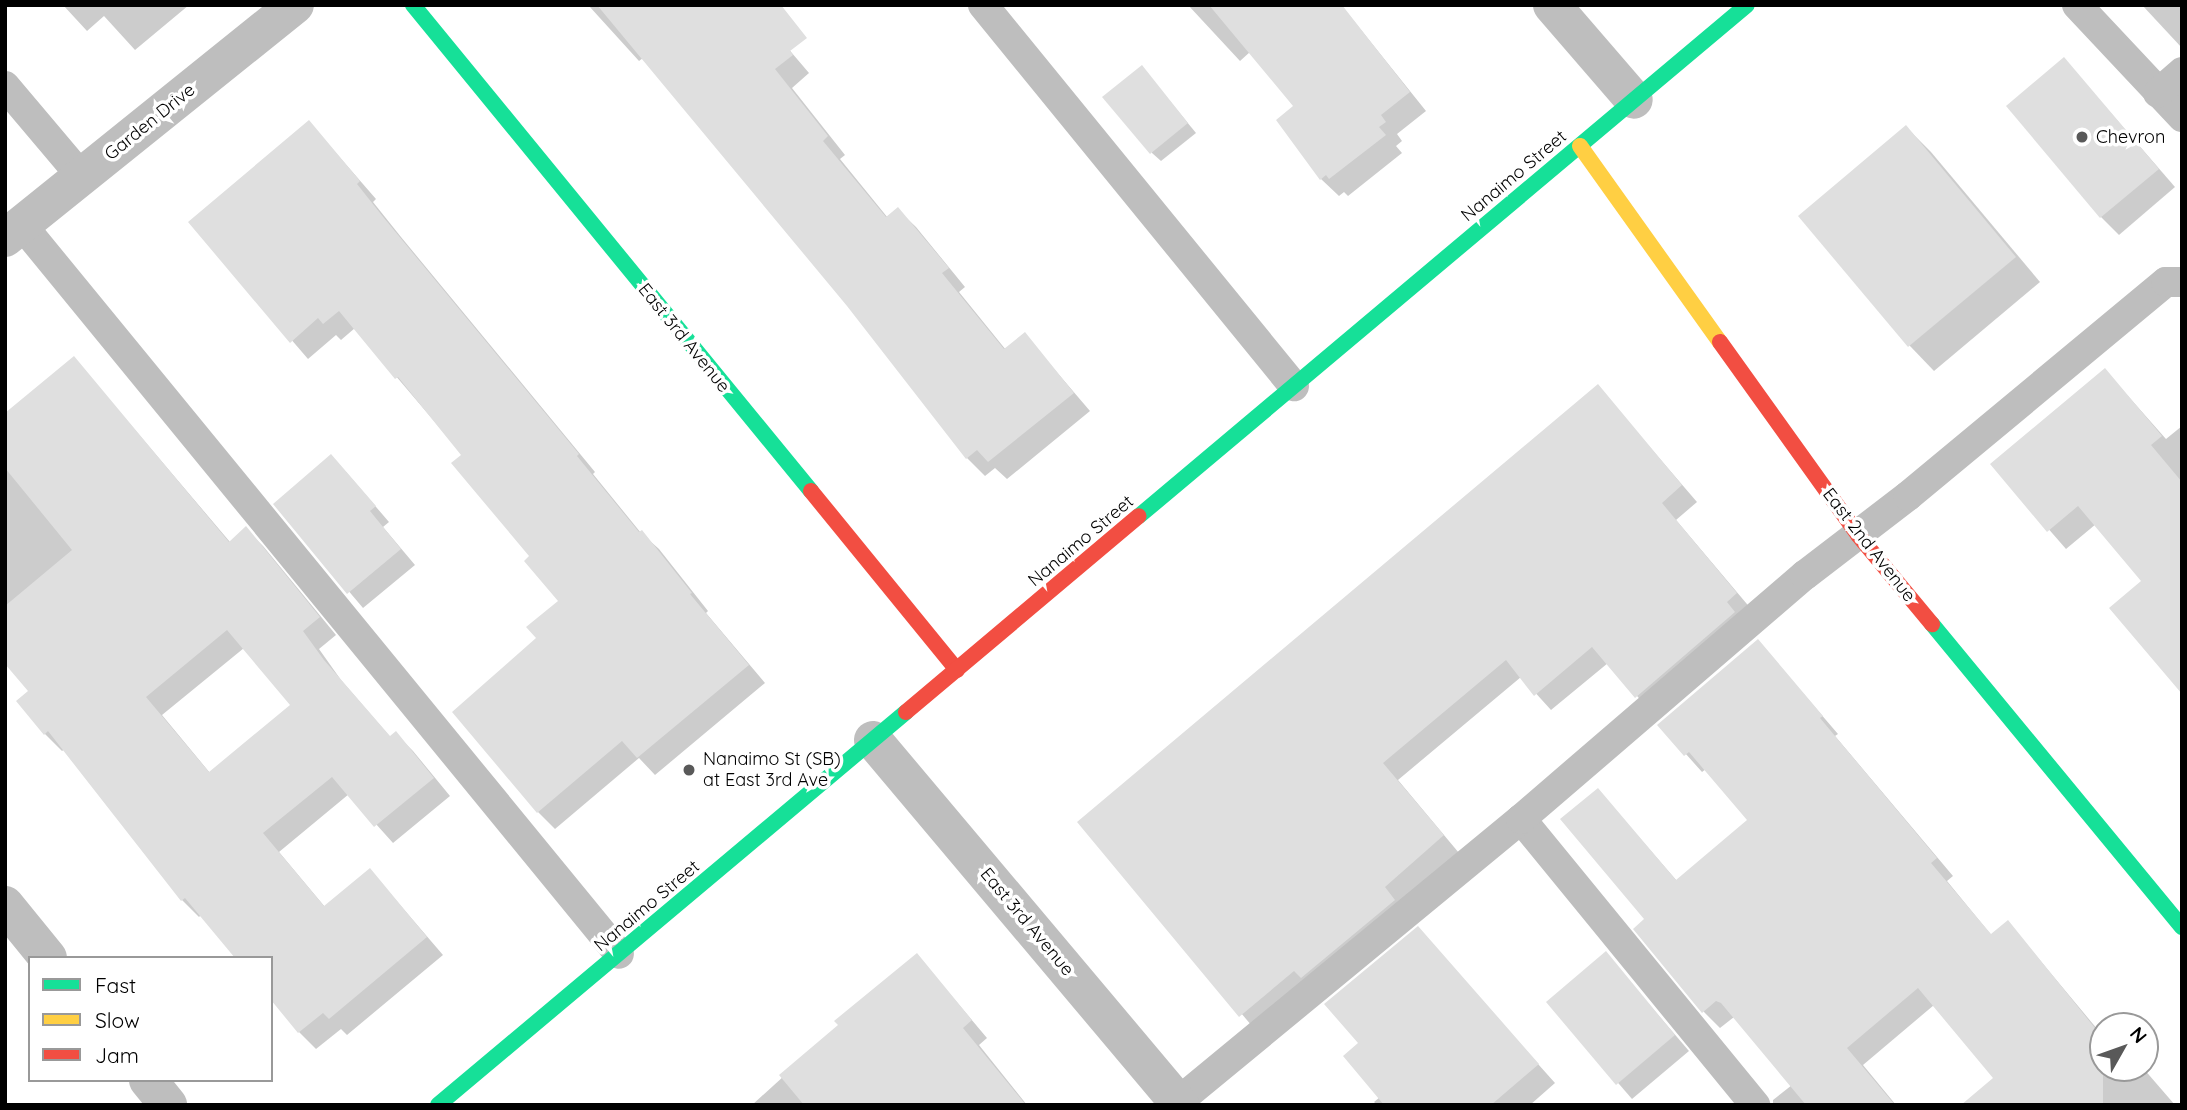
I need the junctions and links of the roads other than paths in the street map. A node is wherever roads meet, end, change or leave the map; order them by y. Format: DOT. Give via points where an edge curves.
graph roads {
  1 [pos="295,5"];
  2 [pos="413,5"];
  3 [pos="983,5"];
  4 [pos="1552,5"];
  5 [pos="1747,5"];
  6 [pos="2083,7"];
  7 [pos="2182,72"];
  8 [pos="5,86"];
  9 [pos="2158,93"];
  10 [pos="1634,100"];
  11 [pos="2182,117"];
  12 [pos="1580,146"];
  13 [pos="82,177"];
  14 [pos="13,232"];
  15 [pos="2182,282"];
  16 [pos="1294,386"];
  17 [pos="1858,535"];
  18 [pos="957,670"];
  19 [pos="873,740"];
  20 [pos="1521,819"];
  21 [pos="5,905"];
  22 [pos="2182,927"];
  23 [pos="619,954"];
  24 [pos="46,956"];
  25 [pos="150,1082"];
  26 [pos="1177,1104"];
  27 [pos="169,1105"];
  28 [pos="438,1105"];
  29 [pos="1755,1105"];
  1 -- 13 [label="street, Garden Drive"];
  2 -- 18 [label="street, East 3rd Avenue"];
  3 -- 16 [label="lane"];
  4 -- 10 [label="street"];
  5 -- 10 [label="street, Nanaimo Street"];
  6 -- 9 [label="lane"];
  7 -- 9 [label="lane"];
  8 -- 13 [label="lane"];
  9 -- 11 [label="lane"];
  10 -- 12 [label="street, Nanaimo Street"];
  12 -- 16 [label="street, Nanaimo Street"];
  12 -- 17 [label="street, East 2nd Avenue"];
  13 -- 14 [label="street, Garden Drive"];
  14 -- 23 [label="lane"];
  15 -- 17 [label="lane" via="2166,282"];
  16 -- 18 [label="street, Nanaimo Street"];
  17 -- 20 [label="lane" via="1805,575"];
  17 -- 22 [label="street, East 2nd Avenue"];
  18 -- 19 [label="street, Nanaimo Street"];
  19 -- 23 [label="street, Nanaimo Street"];
  19 -- 26 [label="street, East 3rd Avenue"];
  20 -- 26 [label="lane"];
  20 -- 29 [label="lane"];
  21 -- 24 [label="street"];
  23 -- 28 [label="street, Nanaimo Street"];
  25 -- 27 [label="street"];
}
